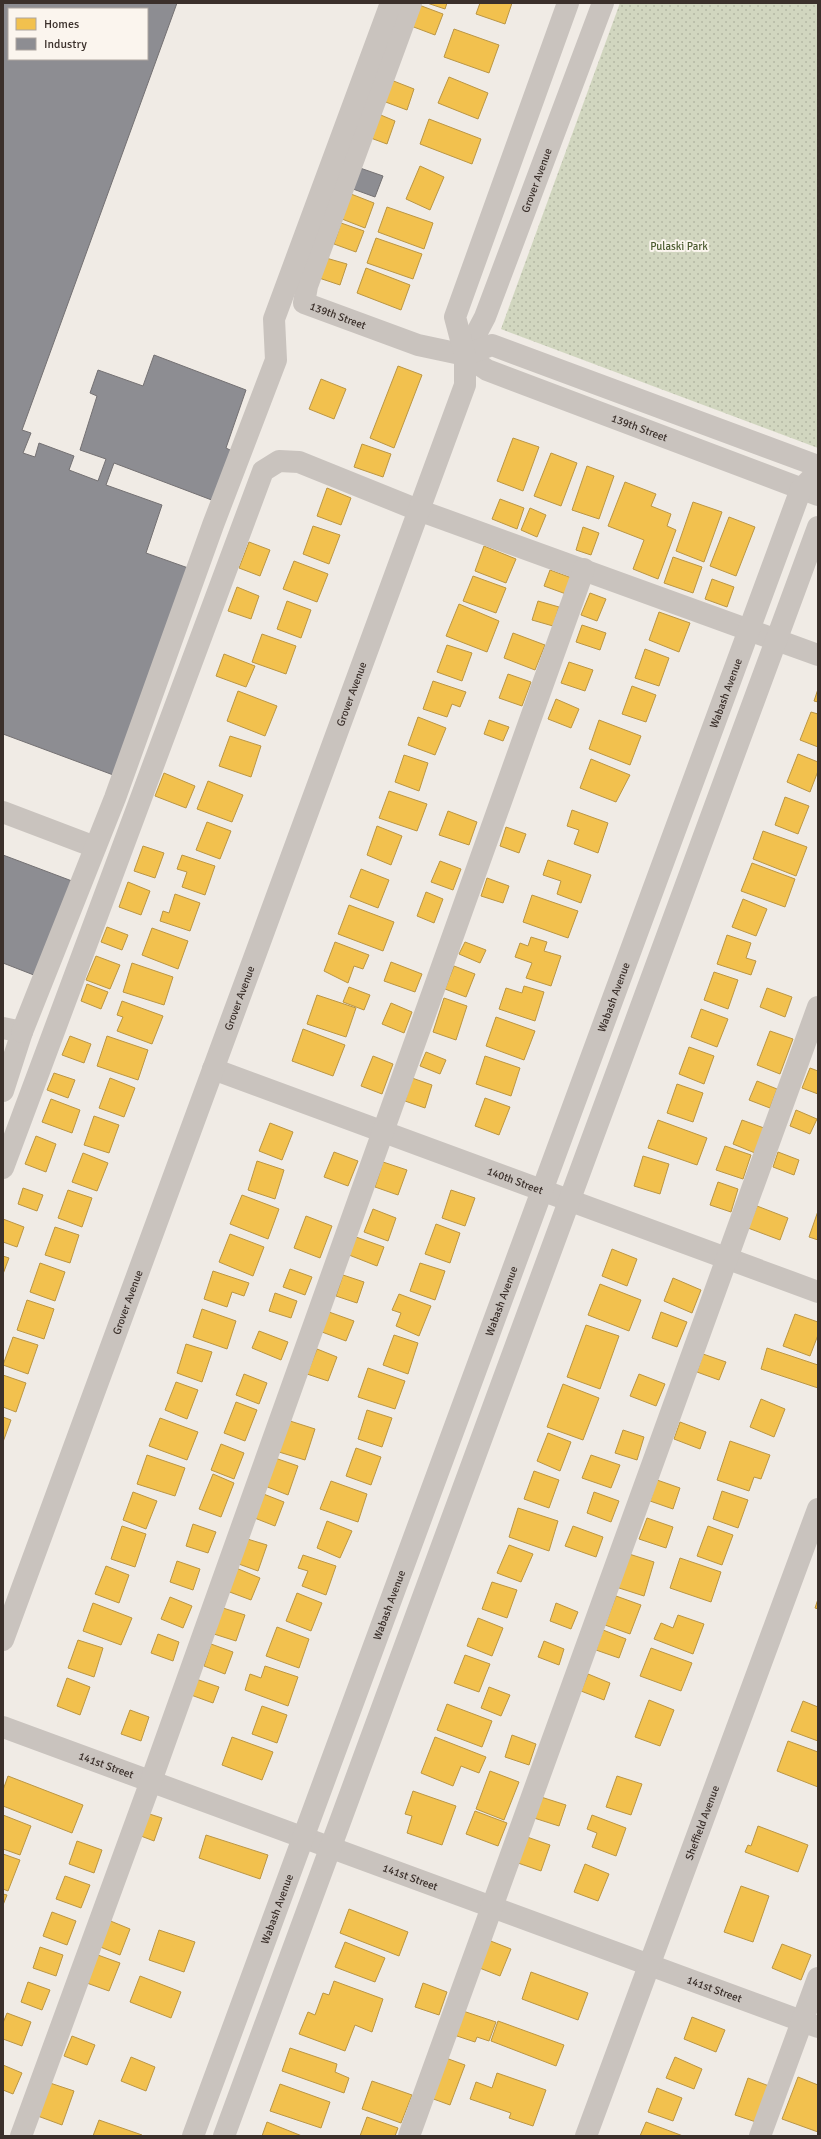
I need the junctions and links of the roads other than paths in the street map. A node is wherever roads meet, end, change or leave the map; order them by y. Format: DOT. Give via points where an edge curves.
graph roads {
  1 [pos="391,3"];
  2 [pos="411,3"];
  3 [pos="568,3"];
  4 [pos="603,3"];
  5 [pos="465,355"];
  6 [pos="818,466"];
  7 [pos="818,472"];
  8 [pos="809,492"];
  9 [pos="418,510"];
  10 [pos="818,527"];
  11 [pos="584,569"];
  12 [pos="750,630"];
  13 [pos="775,640"];
  14 [pos="818,655"];
  15 [pos="3,812"];
  16 [pos="95,847"];
  17 [pos="818,1007"];
  18 [pos="13,1030"];
  19 [pos="213,1069"];
  20 [pos="3,1091"];
  21 [pos="384,1132"];
  22 [pos="3,1168"];
  23 [pos="542,1190"];
  24 [pos="569,1200"];
  25 [pos="727,1258"];
  26 [pos="818,1292"];
  27 [pos="818,1509"];
  28 [pos="3,1640"];
  29 [pos="3,1727"];
  30 [pos="150,1781"];
  31 [pos="303,1837"];
  32 [pos="331,1847"];
  33 [pos="493,1906"];
  34 [pos="649,1963"];
  35 [pos="818,1978"];
  36 [pos="810,2024"];
  37 [pos="21,2136"];
  38 [pos="193,2136"];
  39 [pos="224,2136"];
  40 [pos="409,2136"];
  41 [pos="586,2136"];
  42 [pos="760,2136"];
  1 -- 16 [label="street" via="274,319 276,360"];
  2 -- 5 [label="street, 139th Street" via="307,286 304,303 418,345"];
  3 -- 5 [label="street, Grover Avenue" via="455,318"];
  4 -- 5 [label="street, Grover Avenue" via="486,317"];
  5 -- 6 [label="street" via="492,345"];
  5 -- 8 [label="street, 139th Street" via="487,370"];
  5 -- 9 [label="street, Grover Avenue" via="465,385"];
  7 -- 8 [label="street, Wabash Avenue"];
  8 -- 12 [label="street, Wabash Avenue"];
  9 -- 11 [label="street"];
  9 -- 19 [label="street, Grover Avenue"];
  9 -- 22 [label="street" via="299,462 279,461 263,471"];
  10 -- 13 [label="street"];
  11 -- 12 [label="street"];
  11 -- 21 [label="street"];
  12 -- 13 [label="street"];
  12 -- 23 [label="street, Wabash Avenue"];
  13 -- 14 [label="street"];
  13 -- 24 [label="street"];
  15 -- 16 [label="street"];
  16 -- 18 [label="street"];
  17 -- 25 [label="street"];
  18 -- 20 [label="street"];
  19 -- 21 [label="street, 140th Street"];
  19 -- 28 [label="street, Grover Avenue"];
  21 -- 23 [label="street, 140th Street"];
  21 -- 30 [label="street"];
  23 -- 24 [label="street, 140th Street"];
  23 -- 31 [label="street, Wabash Avenue"];
  24 -- 25 [label="street, 140th Street"];
  24 -- 32 [label="street"];
  25 -- 26 [label="street, 140th Street"];
  25 -- 33 [label="street"];
  27 -- 34 [label="street, Sheffield Avenue"];
  29 -- 30 [label="street, 141st Street"];
  30 -- 31 [label="street, 141st Street"];
  30 -- 37 [label="street"];
  31 -- 32 [label="street, 141st Street"];
  31 -- 38 [label="street, Wabash Avenue"];
  32 -- 33 [label="street, 141st Street"];
  32 -- 39 [label="street"];
  33 -- 34 [label="street, 141st Street"];
  33 -- 40 [label="street"];
  34 -- 36 [label="street, 141st Street"];
  34 -- 41 [label="street, Sheffield Avenue"];
  35 -- 36 [label="street"];
  36 -- 42 [label="street"];
}
